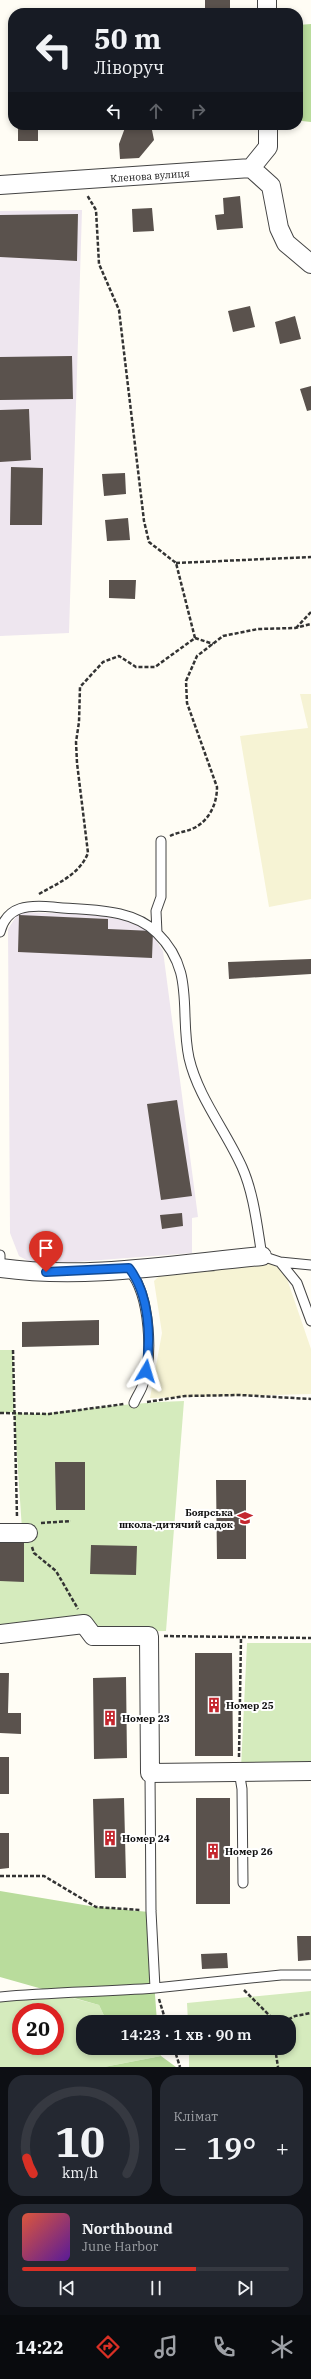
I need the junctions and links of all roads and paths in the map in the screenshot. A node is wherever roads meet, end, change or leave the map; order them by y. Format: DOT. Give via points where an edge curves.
graph roads {
  1 [pos="268,130"];
  2 [pos="251,168"];
  3 [pos="72,181"];
  4 [pos="0,185"];
  5 [pos="311,264"];
  6 [pos="311,557"];
  7 [pos="176,564"];
  8 [pos="311,612"];
  9 [pos="311,624"];
  10 [pos="296,628"];
  11 [pos="195,638"];
  12 [pos="213,644"];
  13 [pos="161,841"];
  14 [pos="38,895"];
  15 [pos="0,932"];
  16 [pos="157,933"];
  17 [pos="0,1255"];
  18 [pos="262,1256"];
  19 [pos="280,1262"];
  20 [pos="311,1265"];
  21 [pos="0,1268"];
  22 [pos="129,1268"];
  23 [pos="311,1321"];
  24 [pos="13,1350"];
  25 [pos="311,1399"];
  26 [pos="134,1404"];
  27 [pos="14,1412"];
  28 [pos="0,1413"];
  29 [pos="71,1521"];
  30 [pos="15,1533"];
  31 [pos="84,1624"];
  32 [pos="0,1634"];
  33 [pos="149,1636"];
  34 [pos="241,1638"];
  35 [pos="311,1638"];
  36 [pos="239,1771"];
  37 [pos="311,1771"];
  38 [pos="150,1773"];
  39 [pos="0,1876"];
  40 [pos="243,1883"];
  41 [pos="151,1911"];
  42 [pos="311,1975"];
  43 [pos="232,1980"];
  44 [pos="156,1988"];
  45 [pos="0,1997"];
  46 [pos="311,2013"];
  47 [pos="164,2015"];
  48 [pos="269,2015"];
  49 [pos="296,2016"];
  50 [pos="176,2055"];
  51 [pos="276,2055"];
  52 [pos="180,2067"];
  53 [pos="278,2067"];
  1 -- 2 [label="street" via="268,147"];
  2 -- 3 [label="street, Кленова вулиця"];
  2 -- 5 [label="street" via="271,186 279,228 286,243"];
  3 -- 4 [label="street, Кленова вулиця"];
  3 -- 7 [label="path" via="96,210 99,264 119,310 144,521 150,542"];
  6 -- 7 [label="path"];
  7 -- 11 [label="path"];
  8 -- 10 [label="path"];
  9 -- 10 [label="path"];
  10 -- 12 [label="path" via="258,629 223,636"];
  11 -- 12 [label="path"];
  11 -- 14 [label="path" via="155,667 136,667 119,656 103,662 80,687 77,763 88,853 84,863 69,877"];
  12 -- 13 [label="path" via="197,656 186,681 187,703 217,787 217,799 207,818 194,828"];
  13 -- 16 [label="lane" via="161,897 156,911"];
  15 -- 16 [label="lane" via="3,920 17,909 40,906 122,914 140,921"];
  16 -- 18 [label="lane" via="176,958 185,986 185,1033 189,1059 197,1084 243,1168 253,1200"];
  17 -- 21 [label="lane"];
  18 -- 19 [label="lane"];
  18 -- 22 [label="street"];
  19 -- 20 [label="lane"];
  19 -- 23 [label="lane" via="297,1283"];
  21 -- 22 [label="street" via="32,1272"];
  22 -- 26 [label="lane" via="136,1277 144,1301 148,1355 142,1387"];
  24 -- 27 [label="path"];
  25 -- 26 [label="path" via="240,1395 185,1396"];
  26 -- 27 [label="path" via="49,1414 27,1415"];
  27 -- 28 [label="path"];
  27 -- 30 [label="path"];
  29 -- 30 [label="path" via="44,1522"];
  30 -- 31 [label="path" via="56,1571"];
  31 -- 32 [label="street"];
  31 -- 33 [label="street" via="93,1636"];
  33 -- 34 [label="path"];
  33 -- 38 [label="street"];
  34 -- 35 [label="path"];
  34 -- 36 [label="path"];
  36 -- 37 [label="street"];
  36 -- 38 [label="street"];
  36 -- 40 [label="lane" via="242,1789"];
  38 -- 41 [label="lane"];
  39 -- 41 [label="path" via="44,1876 96,1907"];
  41 -- 44 [label="lane"];
  42 -- 43 [label="lane"];
  43 -- 44 [label="lane"];
  43 -- 48 [label="path"];
  44 -- 45 [label="lane" via="100,1993 50,1992"];
  44 -- 47 [label="path"];
  46 -- 49 [label="path"];
  50 -- 52 [label="path"];
  51 -- 53 [label="path"];
}
